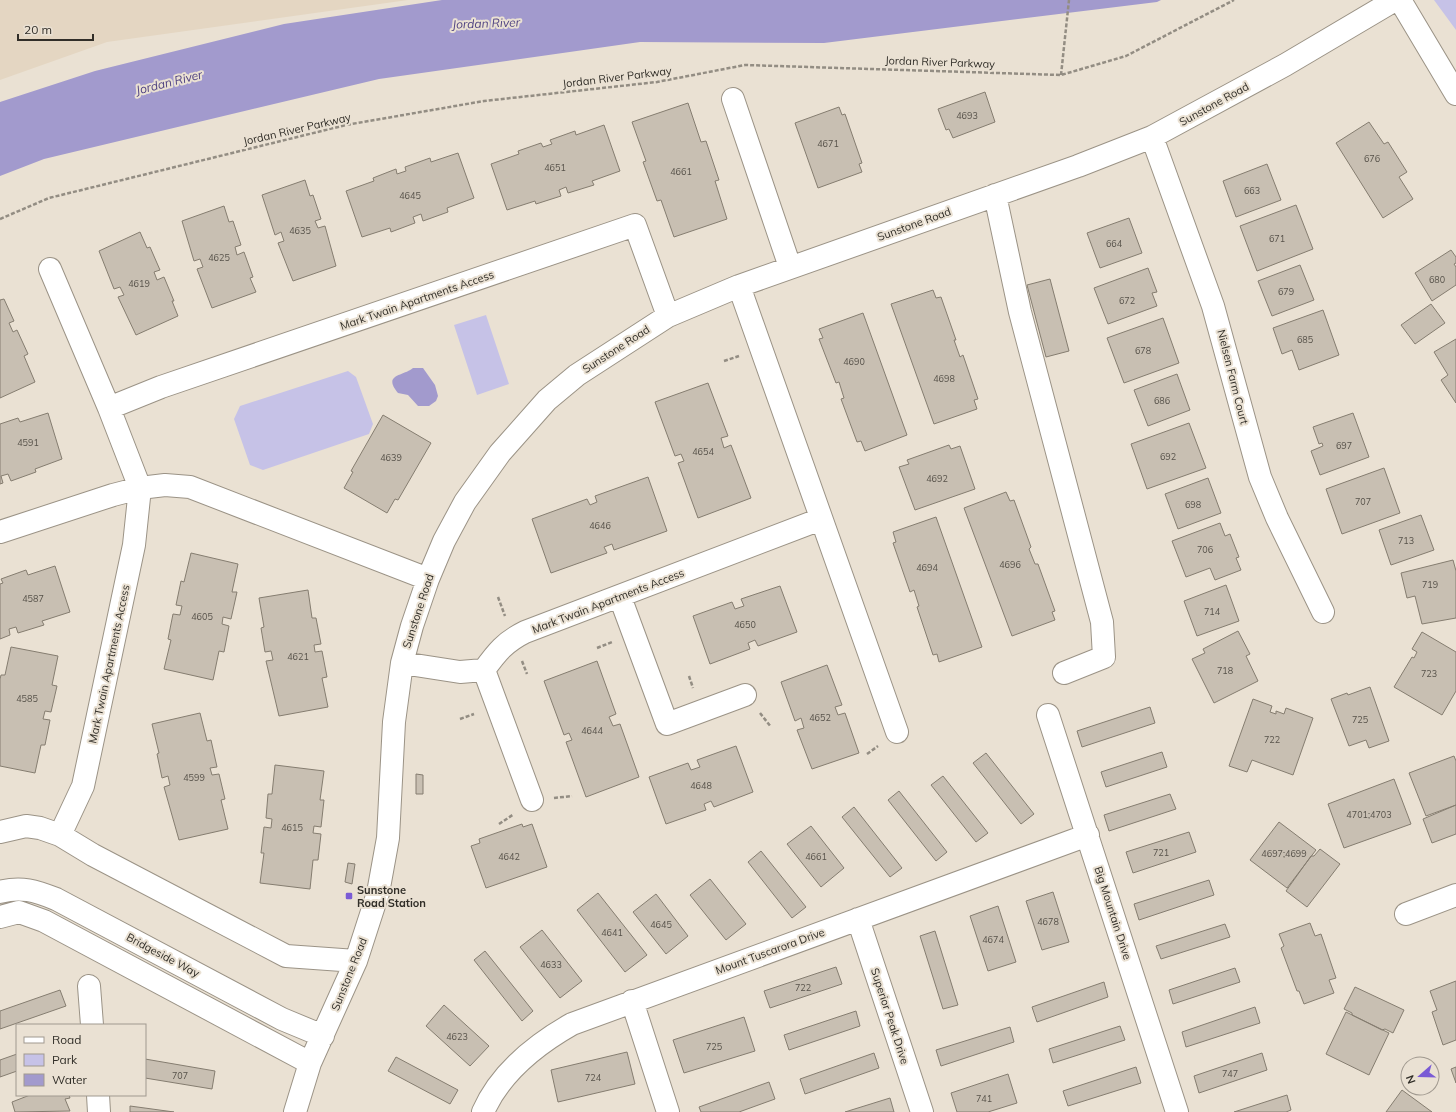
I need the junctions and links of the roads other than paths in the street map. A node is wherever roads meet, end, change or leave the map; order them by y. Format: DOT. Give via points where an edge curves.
graph roads {
  1 [pos="1395,0"];
  2 [pos="1400,0"];
  3 [pos="1454,88"];
  4 [pos="733,99"];
  5 [pos="1152,137"];
  6 [pos="995,195"];
  7 [pos="790,267"];
  8 [pos="50,269"];
  9 [pos="739,286"];
  10 [pos="668,316"];
  11 [pos="109,408"];
  12 [pos="140,488"];
  13 [pos="821,519"];
  14 [pos="0,532"];
  15 [pos="428,579"];
  16 [pos="620,596"];
  17 [pos="1323,612"];
  18 [pos="402,663"];
  19 [pos="484,670"];
  20 [pos="1064,673"];
  21 [pos="745,695"];
  22 [pos="1048,715"];
  23 [pos="897,732"];
  24 [pos="532,800"];
  25 [pos="0,832"];
  26 [pos="60,835"];
  27 [pos="1088,835"];
  28 [pos="0,892"];
  29 [pos="1456,895"];
  30 [pos="1406,914"];
  31 [pos="0,917"];
  32 [pos="858,919"];
  33 [pos="356,961"];
  34 [pos="89,986"];
  35 [pos="632,1001"];
  36 [pos="92,1024"];
  37 [pos="322,1036"];
  38 [pos="310,1063"];
  39 [pos="98,1096"];
  40 [pos="99,1112"];
  41 [pos="294,1112"];
  42 [pos="483,1112"];
  43 [pos="668,1112"];
  44 [pos="922,1112"];
  45 [pos="1177,1112"];
  1 -- 5 [label="street, Sunstone Road" via="1285,65"];
  2 -- 3 [label="street"];
  4 -- 7 [label="street"];
  5 -- 6 [label="street, Sunstone Road"];
  5 -- 17 [label="street, Nielsen Farm Court" via="1213,306 1260,477"];
  6 -- 7 [label="street, Sunstone Road"];
  6 -- 20 [label="street" via="1020,312 1102,622 1104,657"];
  7 -- 9 [label="street, Sunstone Road"];
  8 -- 11 [label="street, Mark Twain Apartments Access"];
  9 -- 10 [label="street, Sunstone Road"];
  9 -- 13 [label="street"];
  10 -- 11 [label="street, Mark Twain Apartments Access" via="635,225 168,385"];
  10 -- 15 [label="street, Sunstone Road" via="577,375 547,400 500,453 465,502 444,541"];
  11 -- 12 [label="street, Mark Twain Apartments Access"];
  12 -- 14 [label="street"];
  12 -- 15 [label="street" via="165,485 190,487"];
  12 -- 26 [label="street, Mark Twain Apartments Access" via="134,545 83,786"];
  13 -- 16 [label="street, Mark Twain Apartments Access"];
  13 -- 23 [label="street"];
  15 -- 18 [label="street, Sunstone Road"];
  16 -- 19 [label="street, Mark Twain Apartments Access" via="513,638 499,649"];
  16 -- 21 [label="street" via="667,724"];
  18 -- 19 [label="street" via="460,672"];
  18 -- 33 [label="street, Sunstone Road" via="394,722 388,838 378,893"];
  19 -- 24 [label="street"];
  22 -- 27 [label="street, Big Mountain Drive"];
  25 -- 26 [label="street" via="26,826"];
  26 -- 33 [label="street" via="286,956"];
  27 -- 32 [label="street, Mount Tuscarora Drive"];
  27 -- 45 [label="street, Big Mountain Drive"];
  28 -- 37 [label="street, Bridgeside Way" via="13,888 33,890 56,899 282,1019"];
  29 -- 30 [label="street"];
  31 -- 38 [label="street" via="19,912 44,921"];
  32 -- 35 [label="street, Mount Tuscarora Drive"];
  32 -- 44 [label="street, Superior Peak Drive"];
  33 -- 37 [label="street, Sunstone Road"];
  34 -- 36 [label="street"];
  35 -- 42 [label="street, Mount Tuscarora Drive" via="572,1024 547,1038 502,1080"];
  35 -- 43 [label="street"];
  37 -- 38 [label="street, Sunstone Road"];
  38 -- 41 [label="street, Sunstone Road"];
  39 -- 40 [label="street"];
}
